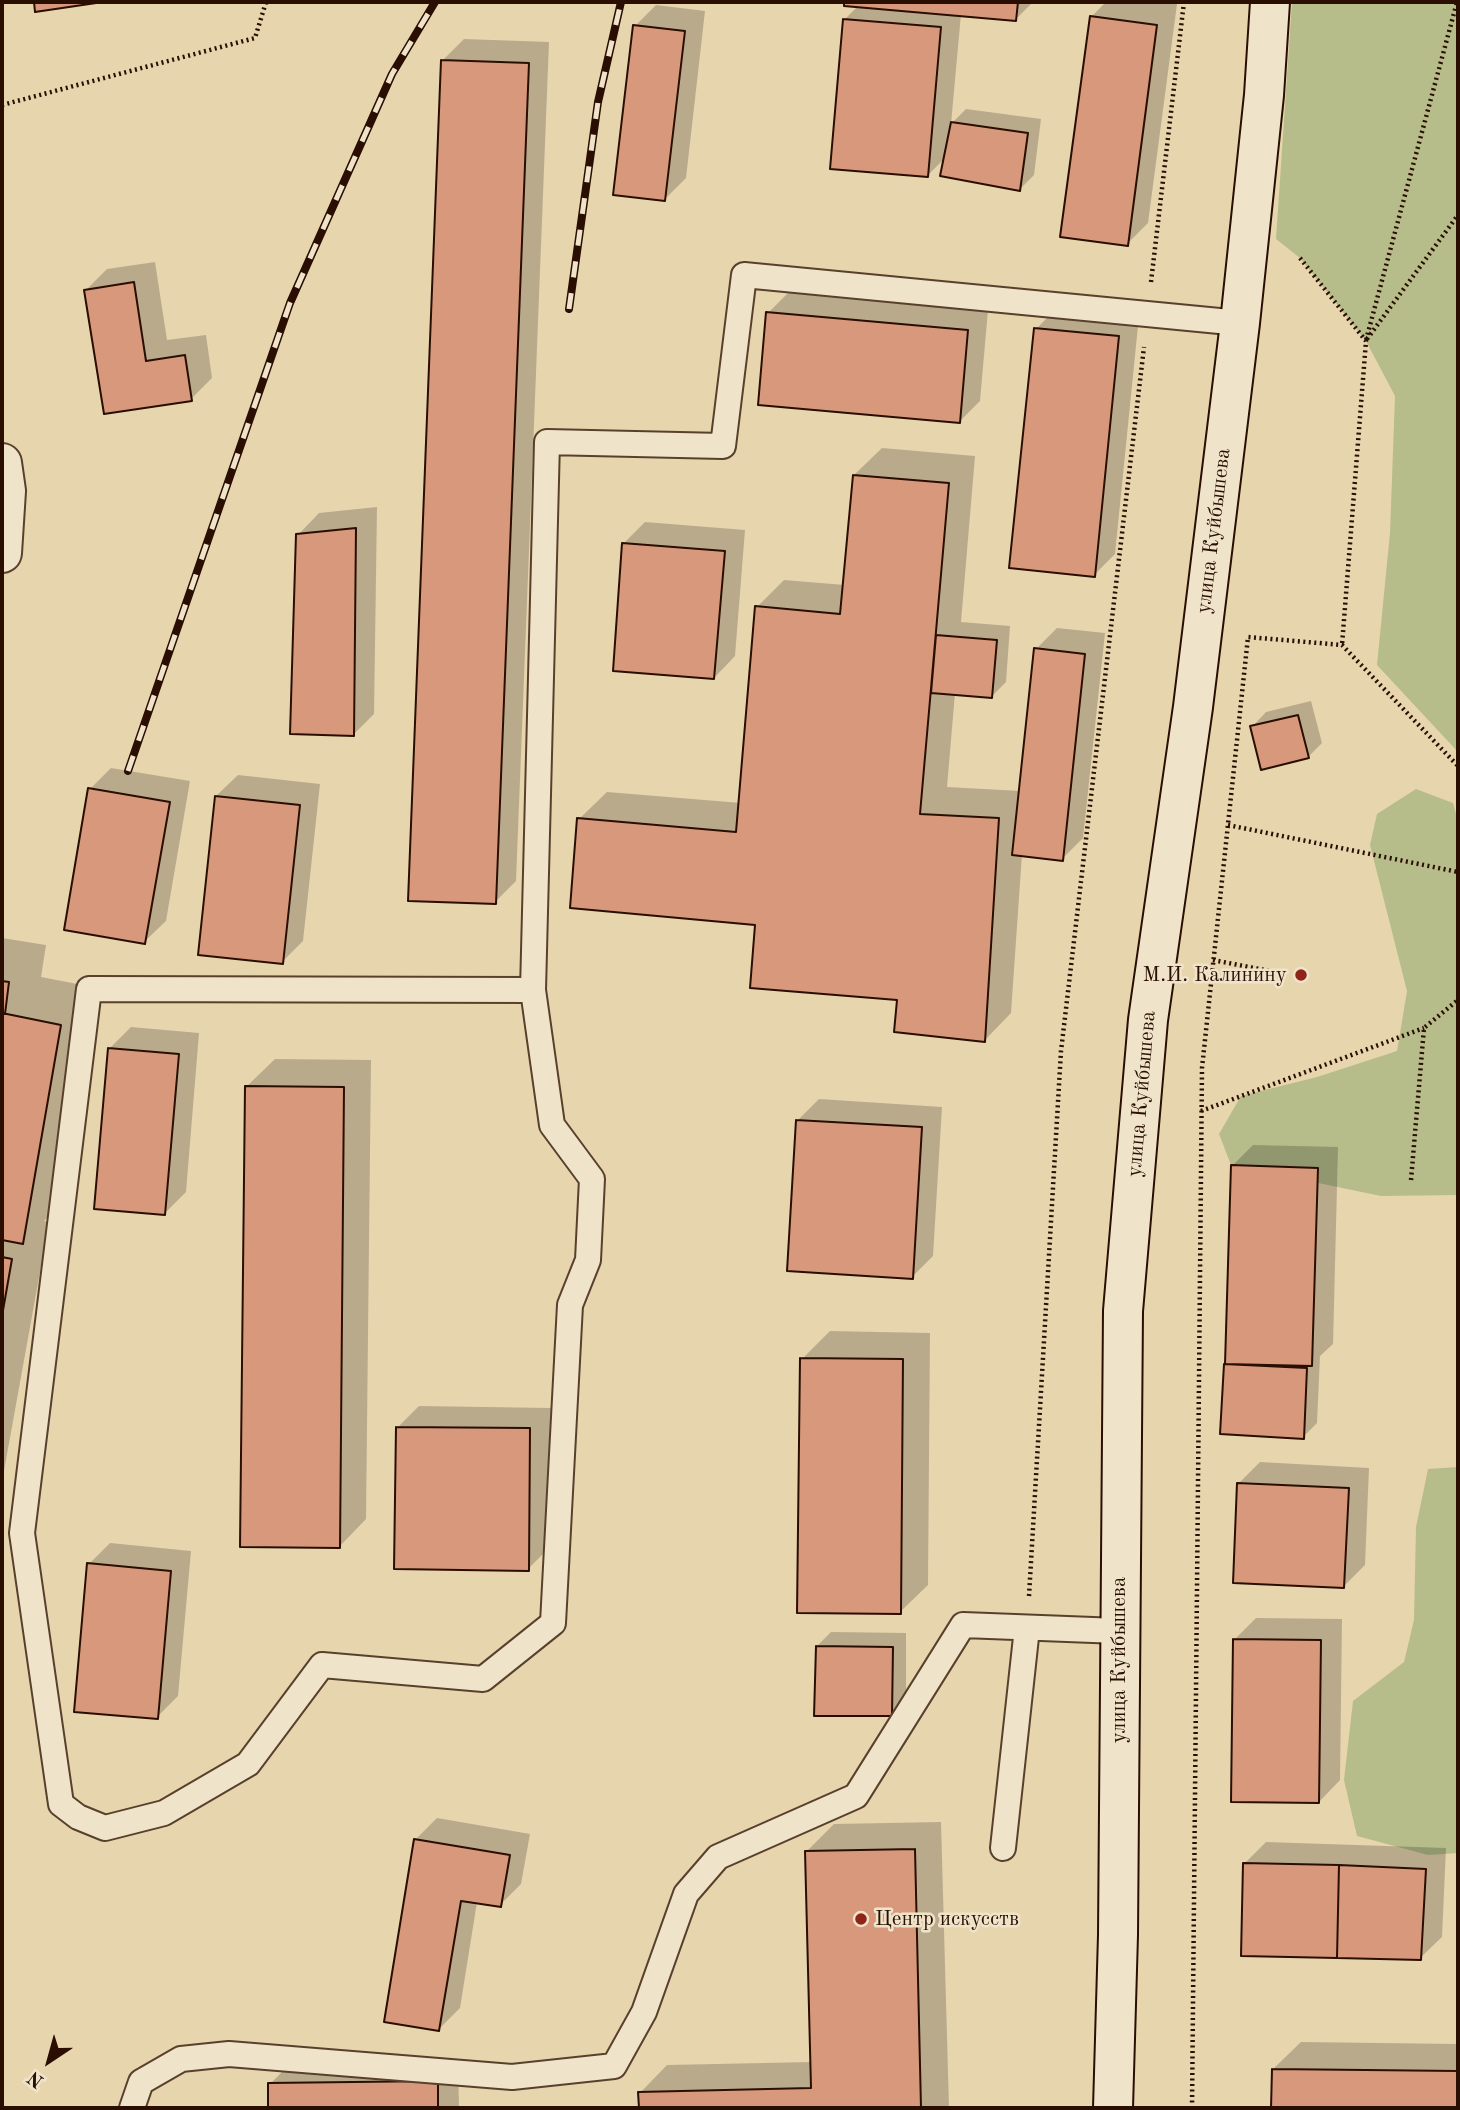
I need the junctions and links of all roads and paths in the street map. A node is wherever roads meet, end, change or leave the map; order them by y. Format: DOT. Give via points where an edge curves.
graph roads {
  1 [pos="266,2"];
  2 [pos="1184,2"];
  3 [pos="1270,2"];
  4 [pos="1457,2"];
  5 [pos="1455,20"];
  6 [pos="2,105"];
  7 [pos="1458,215"];
  8 [pos="1300,258"];
  9 [pos="1147,315"];
  10 [pos="1240,323"];
  11 [pos="1366,341"];
  12 [pos="2,463"];
  13 [pos="2,553"];
  14 [pos="1342,645"];
  15 [pos="1458,766"];
  16 [pos="1228,825"];
  17 [pos="1458,872"];
  18 [pos="1213,960"];
  19 [pos="1285,974"];
  20 [pos="533,990"];
  21 [pos="1458,1000"];
  22 [pos="1424,1028"];
  23 [pos="1201,1111"];
  24 [pos="1411,1180"];
  25 [pos="1027,1628"];
  26 [pos="1119,1631"];
  27 [pos="1003,1848"];
  28 [pos="132,2108"];
  29 [pos="1113,2108"];
  30 [pos="1192,2108"];
  1 -- 6 [label="path" via="255,38"];
  2 -- 9 [label="path"];
  3 -- 10 [label="main road, улица Куйбышева" via="1265,94"];
  4 -- 5 [label="path"];
  5 -- 11 [label="path"];
  7 -- 11 [label="path"];
  8 -- 11 [label="path"];
  9 -- 10 [label="lane"];
  9 -- 20 [label="lane" via="744,275 723,446 547,442"];
  9 -- 25 [label="path" via="1061,1051"];
  10 -- 26 [label="main road, улица Куйбышева" via="1193,707 1148,1020 1123,1311"];
  11 -- 14 [label="path"];
  12 -- 13 [label="main road" via="6,491"];
  14 -- 15 [label="path"];
  14 -- 16 [label="path" via="1248,637"];
  16 -- 17 [label="path"];
  16 -- 18 [label="path"];
  18 -- 19 [label="path"];
  18 -- 23 [label="path"];
  20 -- 20 [label="lane" via="552,1125 592,1180 588,1261 570,1305 553,1623 483,1679 322,1665 248,1764 164,1813 105,1828 78,1817 61,1804 22,1533 89,989"];
  21 -- 22 [label="path"];
  22 -- 23 [label="path"];
  22 -- 24 [label="path"];
  23 -- 30 [label="path"];
  25 -- 26 [label="lane"];
  25 -- 27 [label="lane"];
  25 -- 28 [label="lane" via="963,1625 856,1796 718,1857 686,1894 644,2012 614,2066 512,2077 229,2054 181,2059 141,2081"];
  26 -- 29 [label="main road, улица Куйбышева"];
}
